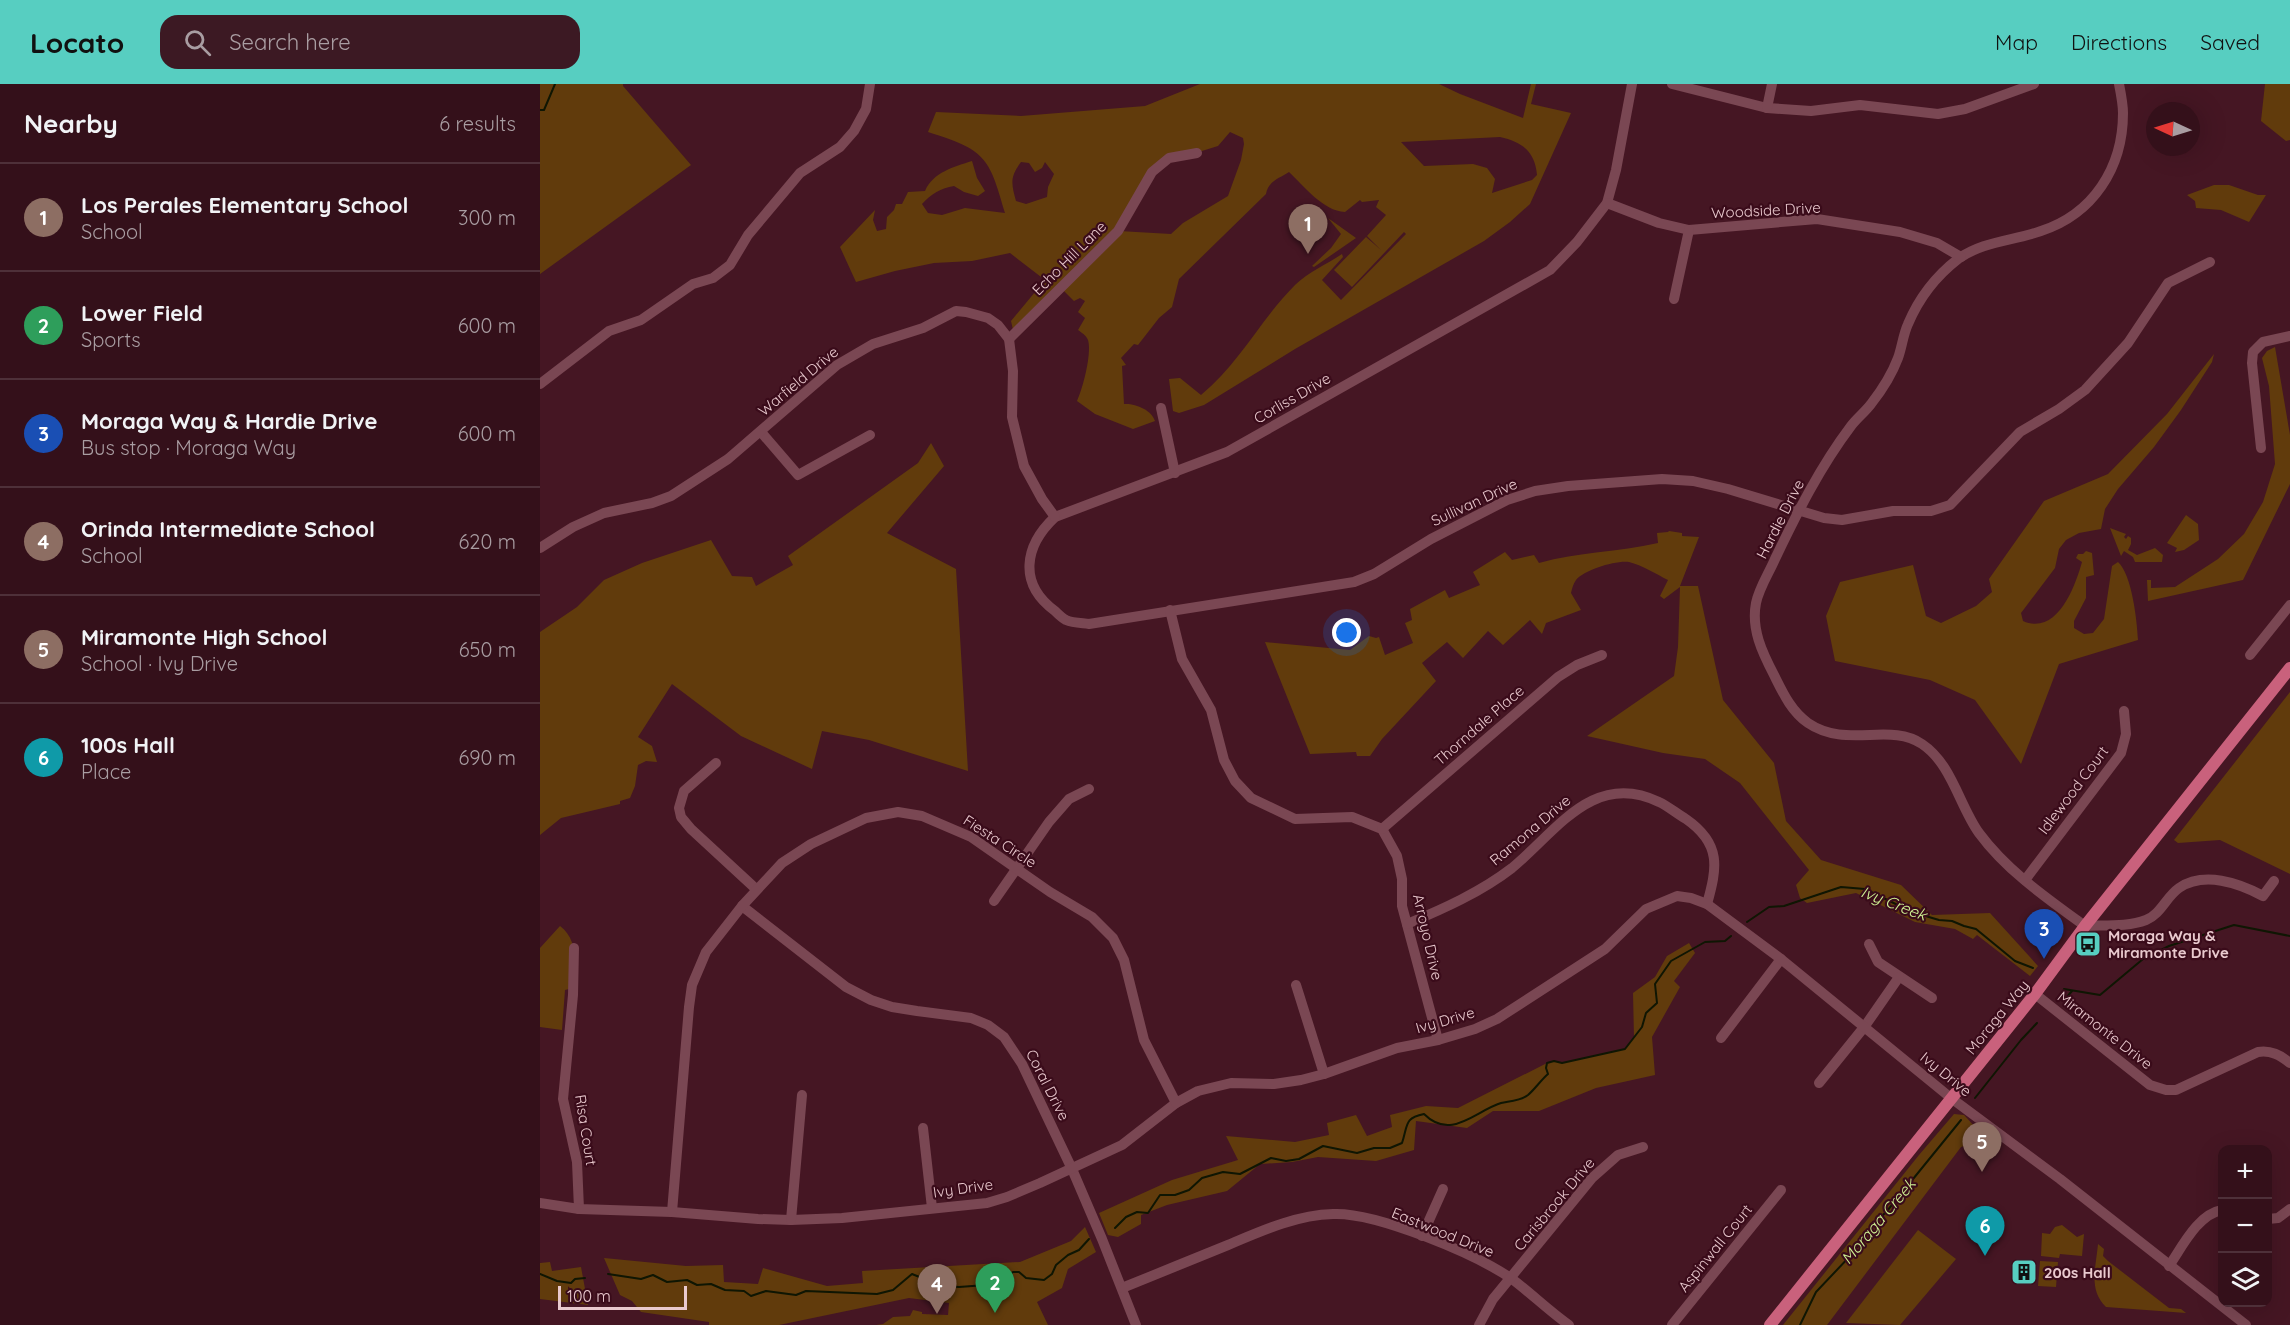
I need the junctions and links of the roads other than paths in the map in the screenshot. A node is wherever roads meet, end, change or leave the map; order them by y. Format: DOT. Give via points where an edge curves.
graph roads {
  1 [pos="870,84"];
  2 [pos="1632,84"];
  3 [pos="1672,84"];
  4 [pos="1772,84"];
  5 [pos="2034,84"];
  6 [pos="2120,84"];
  7 [pos="1767,108"];
  8 [pos="1197,153"];
  9 [pos="1607,203"];
  10 [pos="1689,230"];
  11 [pos="1960,257"];
  12 [pos="2210,262"];
  13 [pos="1674,299"];
  14 [pos="2290,336"];
  15 [pos="1009,339"];
  16 [pos="540,384"];
  17 [pos="1161,408"];
  18 [pos="761,432"];
  19 [pos="870,435"];
  20 [pos="2261,448"];
  21 [pos="1175,473"];
  22 [pos="1799,510"];
  23 [pos="1055,517"];
  24 [pos="540,548"];
  25 [pos="2290,605"];
  26 [pos="1170,610"];
  27 [pos="1602,655"];
  28 [pos="2250,655"];
  29 [pos="2290,668"];
  30 [pos="2124,711"];
  31 [pos="716,763"];
  32 [pos="1089,789"];
  33 [pos="1382,829"];
  34 [pos="1016,868"];
  35 [pos="2025,880"];
  36 [pos="2274,881"];
  37 [pos="756,889"];
  38 [pos="994,901"];
  39 [pos="1707,904"];
  40 [pos="741,906"];
  41 [pos="1407,924"];
  42 [pos="2085,926"];
  43 [pos="1869,944"];
  44 [pos="574,948"];
  45 [pos="1781,959"];
  46 [pos="1899,977"];
  47 [pos="1296,985"];
  48 [pos="2035,994"];
  49 [pos="1932,998"];
  50 [pos="1865,1026"];
  51 [pos="1722,1038"];
  52 [pos="1438,1040"];
  53 [pos="2290,1063"];
  54 [pos="1324,1074"];
  55 [pos="1819,1083"];
  56 [pos="802,1095"];
  57 [pos="1952,1098"];
  58 [pos="1176,1103"];
  59 [pos="923,1128"];
  60 [pos="1643,1147"];
  61 [pos="1072,1169"];
  62 [pos="1443,1189"];
  63 [pos="1781,1190"];
  64 [pos="540,1203"];
  65 [pos="932,1208"];
  66 [pos="579,1209"];
  67 [pos="2290,1209"];
  68 [pos="672,1212"];
  69 [pos="2218,1212"];
  70 [pos="2272,1219"];
  71 [pos="791,1220"];
  72 [pos="1422,1236"];
  73 [pos="2169,1266"];
  74 [pos="1511,1279"];
  75 [pos="1122,1288"];
  76 [pos="1136,1325"];
  77 [pos="1479,1325"];
  78 [pos="1569,1325"];
  79 [pos="1672,1325"];
  80 [pos="1770,1325"];
  81 [pos="2246,1325"];
  1 -- 16 [label="street" via="866,109 854,131 840,147 800,173 748,235 729,266 713,278 693,284 641,320 609,331"];
  2 -- 9 [label="street, Corliss Drive"];
  3 -- 7 [label="street"];
  4 -- 7 [label="street"];
  5 -- 7 [label="street" via="1965,109 1938,114 1860,105 1811,111"];
  6 -- 11 [label="street, Hardie Drive" via="2123,114 2118,151 2105,183 2086,205 2067,221 2039,232 1997,240"];
  8 -- 15 [label="street, Echo Hill Lane" via="1169,158 1155,169 1118,231"];
  9 -- 10 [label="street, Woodside Drive"];
  9 -- 21 [label="street, Corliss Drive" via="1550,270 1247,441"];
  10 -- 11 [label="street, Woodside Drive" via="1817,219 1923,238"];
  10 -- 13 [label="street"];
  11 -- 22 [label="street, Hardie Drive" via="1933,281 1908,324 1888,379 1852,424"];
  12 -- 22 [label="street, Sullivan Drive" via="2168,282 2128,343 2085,390 2020,432 1950,505 1931,511 1893,510 1842,520"];
  14 -- 20 [label="street" via="2264,342 2253,352"];
  15 -- 18 [label="street, Warfield Drive" via="988,318 956,311 923,328 873,344 837,365"];
  15 -- 23 [label="street" via="1012,417 1024,466"];
  17 -- 21 [label="street"];
  18 -- 19 [label="street" via="798,475"];
  18 -- 24 [label="street, Warfield Drive" via="722,464 671,496 604,513 573,526"];
  21 -- 23 [label="street, Corliss Drive"];
  22 -- 26 [label="street, Sullivan Drive" via="1693,481 1662,479 1535,491 1507,500 1431,538 1354,582"];
  22 -- 35 [label="street, Hardie Drive" via="1756,601 1755,622 1757,639 1791,707 1828,734 1903,735 1922,744 1946,770 1971,821 1993,850"];
  23 -- 26 [label="street" via="1043,528 1030,558 1029,576 1049,607 1066,620 1089,624"];
  25 -- 28 [label="street"];
  26 -- 33 [label="street" via="1182,659 1211,710 1224,760 1235,781 1251,798 1295,819 1352,817"];
  27 -- 33 [label="street, Thorndale Place" via="1558,677"];
  29 -- 42 [label="main road, Moraga Way"];
  30 -- 35 [label="street, Idlewood Court" via="2126,734 2121,753"];
  31 -- 37 [label="street" via="684,791 679,808 681,817"];
  32 -- 34 [label="street" via="1069,799"];
  33 -- 41 [label="street, Arroyo Drive" via="1397,856"];
  34 -- 37 [label="street, Fiesta Circle" via="948,826 898,812 866,818 811,844 782,863"];
  34 -- 38 [label="street"];
  34 -- 58 [label="street, Fiesta Circle" via="1092,917 1113,938 1124,960 1144,1040"];
  35 -- 42 [label="street, Hardie Drive"];
  36 -- 42 [label="street" via="2263,896 2237,883 2202,881 2178,889 2157,914 2146,920"];
  37 -- 40 [label="street, Fiesta Circle"];
  39 -- 41 [label="street, Ramona Drive" via="1715,869 1713,852 1704,836 1660,802 1617,794 1581,806 1488,884"];
  39 -- 45 [label="street, Ivy Drive"];
  39 -- 52 [label="street, Ivy Drive" via="1677,896 1660,901 1637,916 1605,949 1497,1018"];
  40 -- 61 [label="street, Coral Drive" via="846,987 871,1000 892,1007 971,1018 1004,1037 1022,1064"];
  40 -- 68 [label="street, Fiesta Circle" via="706,952 692,985"];
  41 -- 52 [label="street, Arroyo Drive"];
  42 -- 48 [label="main road, Moraga Way"];
  43 -- 46 [label="street" via="1878,962"];
  44 -- 66 [label="street, Risa Court" via="563,1099 577,1162"];
  45 -- 50 [label="street, Ivy Drive"];
  45 -- 51 [label="street"];
  46 -- 49 [label="street"];
  46 -- 50 [label="street"];
  47 -- 54 [label="street"];
  48 -- 53 [label="street, Miramonte Drive" via="2157,1088 2176,1090 2258,1052 2280,1055"];
  48 -- 57 [label="main road, Moraga Way"];
  50 -- 55 [label="street"];
  50 -- 57 [label="street, Ivy Drive"];
  52 -- 54 [label="street, Ivy Drive" via="1397,1048"];
  54 -- 58 [label="street, Ivy Drive" via="1274,1084 1231,1083 1198,1091"];
  56 -- 71 [label="street"];
  57 -- 73 [label="street, Ivy Drive"];
  57 -- 80 [label="main road, Moraga Way"];
  58 -- 61 [label="street, Ivy Drive" via="1122,1145"];
  59 -- 65 [label="street"];
  60 -- 74 [label="street, Carisbrook Drive" via="1618,1155 1592,1178"];
  61 -- 65 [label="street, Ivy Drive" via="987,1203"];
  61 -- 75 [label="street, Coral Drive"];
  62 -- 72 [label="street"];
  63 -- 79 [label="street, Aspinwall Court"];
  64 -- 66 [label="street, Ivy Drive"];
  65 -- 71 [label="street, Ivy Drive"];
  66 -- 68 [label="street, Ivy Drive"];
  67 -- 70 [label="street"];
  68 -- 71 [label="street, Ivy Drive"];
  69 -- 73 [label="street" via="2204,1219"];
  72 -- 74 [label="street, Eastwood Drive"];
  72 -- 75 [label="street, Eastwood Drive" via="1357,1216 1308,1218 1278,1225"];
  73 -- 81 [label="street, Ivy Drive"];
  74 -- 77 [label="street, Carisbrook Drive" via="1493,1299"];
  74 -- 78 [label="street, Eastwood Drive"];
  75 -- 76 [label="street, Coral Drive"];
}
